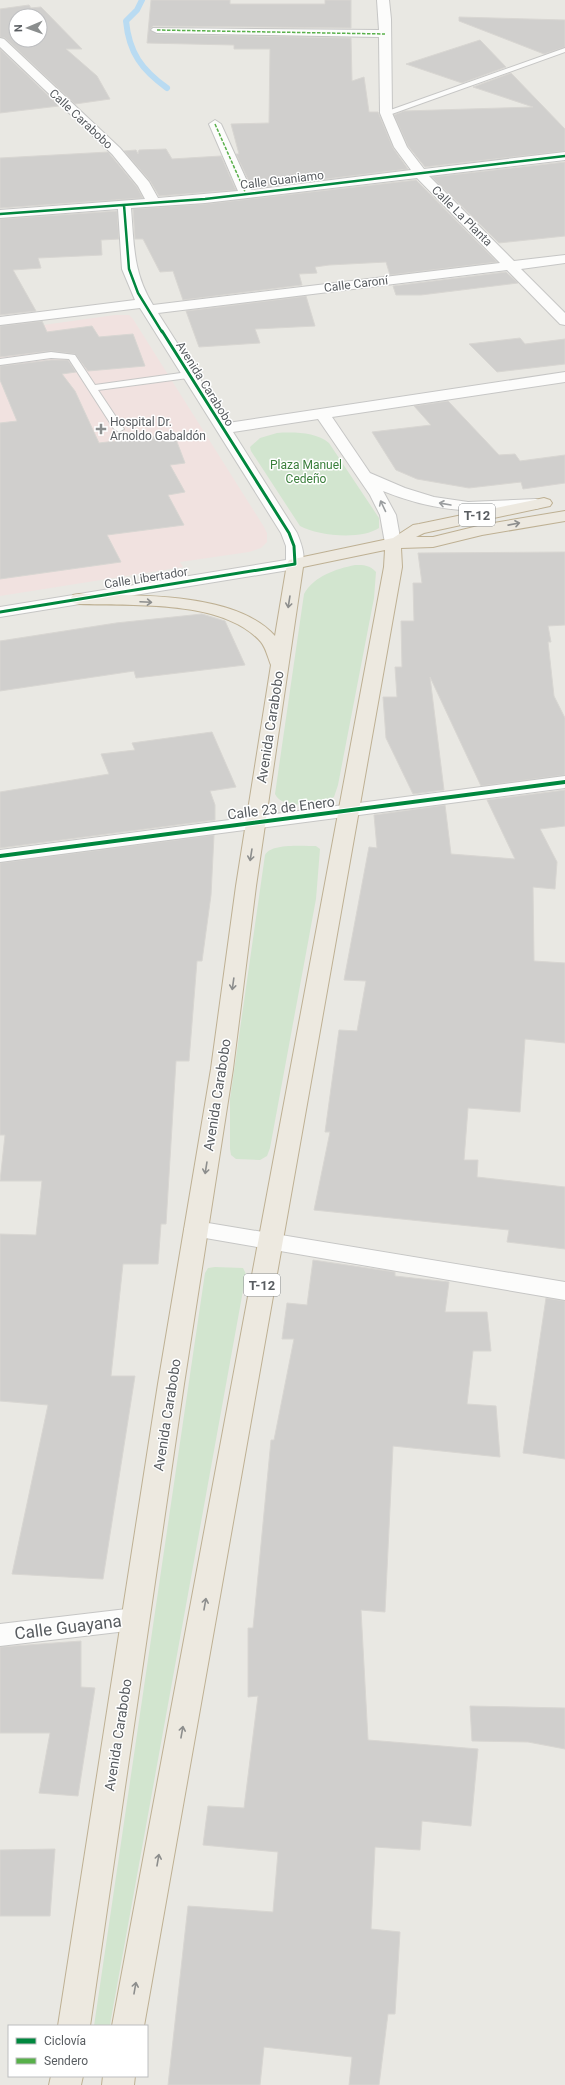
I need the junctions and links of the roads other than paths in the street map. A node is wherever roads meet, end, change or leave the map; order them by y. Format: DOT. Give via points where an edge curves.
graph roads {
  1 [pos="383,0"];
  2 [pos="157,30"];
  3 [pos="385,34"];
  4 [pos="0,41"];
  5 [pos="565,50"];
  6 [pos="386,113"];
  7 [pos="216,124"];
  8 [pos="565,156"];
  9 [pos="420,174"];
  10 [pos="246,194"];
  11 [pos="154,203"];
  12 [pos="124,205"];
  13 [pos="0,214"];
  14 [pos="565,259"];
  15 [pos="510,266"];
  16 [pos="146,306"];
  17 [pos="0,321"];
  18 [pos="565,321"];
  19 [pos="0,362"];
  20 [pos="188,375"];
  21 [pos="565,377"];
  22 [pos="94,388"];
  23 [pos="321,413"];
  24 [pos="119,429"];
  25 [pos="222,429"];
  26 [pos="365,476"];
  27 [pos="565,501"];
  28 [pos="540,504"];
  29 [pos="565,516"];
  30 [pos="393,543"];
  31 [pos="295,564"];
  32 [pos="79,599"];
  33 [pos="0,612"];
  34 [pos="280,666"];
  35 [pos="565,782"];
  36 [pos="349,810"];
  37 [pos="256,823"];
  38 [pos="0,856"];
  39 [pos="196,1230"];
  40 [pos="270,1242"];
  41 [pos="565,1291"];
  42 [pos="135,1619"];
  43 [pos="0,1635"];
  44 [pos="74,2025"];
  45 [pos="128,2025"];
  1 -- 3 [label="street, Calle La Planta"];
  2 -- 3 [label="street"];
  3 -- 6 [label="street, Calle La Planta"];
  4 -- 11 [label="street, Calle Carabobo" via="116,151 144,185"];
  5 -- 6 [label="lane"];
  6 -- 9 [label="street, Calle La Planta" via="389,125"];
  7 -- 10 [label="street"];
  8 -- 9 [label="street, Calle Guaniamo"];
  9 -- 10 [label="street, Calle Guaniamo"];
  9 -- 15 [label="street, Calle La Planta"];
  10 -- 11 [label="street, Calle Guaniamo"];
  11 -- 12 [label="street, Calle Guaniamo"];
  12 -- 13 [label="street, Calle Guaniamo"];
  12 -- 16 [label="street, Avenida Carabobo" via="129,269 132,281"];
  14 -- 15 [label="street, Calle Caroní"];
  15 -- 16 [label="street, Calle Caroní"];
  15 -- 18 [label="street, Calle La Planta"];
  16 -- 17 [label="street, Calle Caroní"];
  16 -- 20 [label="street, Avenida Carabobo"];
  19 -- 22 [label="lane" via="68,355 76,361"];
  20 -- 22 [label="lane"];
  20 -- 25 [label="street, Avenida Carabobo"];
  21 -- 23 [label="street"];
  22 -- 24 [label="lane"];
  23 -- 25 [label="street"];
  23 -- 26 [label="street"];
  25 -- 31 [label="street, Avenida Carabobo" via="289,532 294,546"];
  28 -- 26 [label="street, one-way" via="459,507 410,495"];
  30 -- 26 [label="street, one-way" via="388,515"];
  27 -- 28 [label="highway, T-12"];
  28 -- 30 [label="highway, T-12" via="419,529"];
  30 -- 29 [label="highway, T-12, one-way" via="433,542 482,530"];
  30 -- 31 [label="highway, T-12"];
  30 -- 36 [label="highway, T-12" via="393,567"];
  31 -- 32 [label="street, Calle Libertador"];
  31 -- 34 [label="highway, Avenida Carabobo, one-way"];
  32 -- 33 [label="street, Calle Libertador"];
  32 -- 34 [label="highway, one-way" via="187,605 226,613 256,628 268,638"];
  34 -- 37 [label="highway, Avenida Carabobo"];
  35 -- 36 [label="street, Calle 23 de Enero"];
  36 -- 37 [label="street, Calle 23 de Enero"];
  36 -- 40 [label="highway, T-12"];
  37 -- 38 [label="street, Calle 23 de Enero"];
  37 -- 39 [label="highway, Avenida Carabobo, one-way" via="222,1069"];
  39 -- 40 [label="street"];
  39 -- 42 [label="highway, Avenida Carabobo"];
  40 -- 41 [label="street"];
  45 -- 40 [label="highway, T-12, one-way"];
  42 -- 43 [label="street, Calle Guayana"];
  42 -- 44 [label="highway, Avenida Carabobo"];
}
